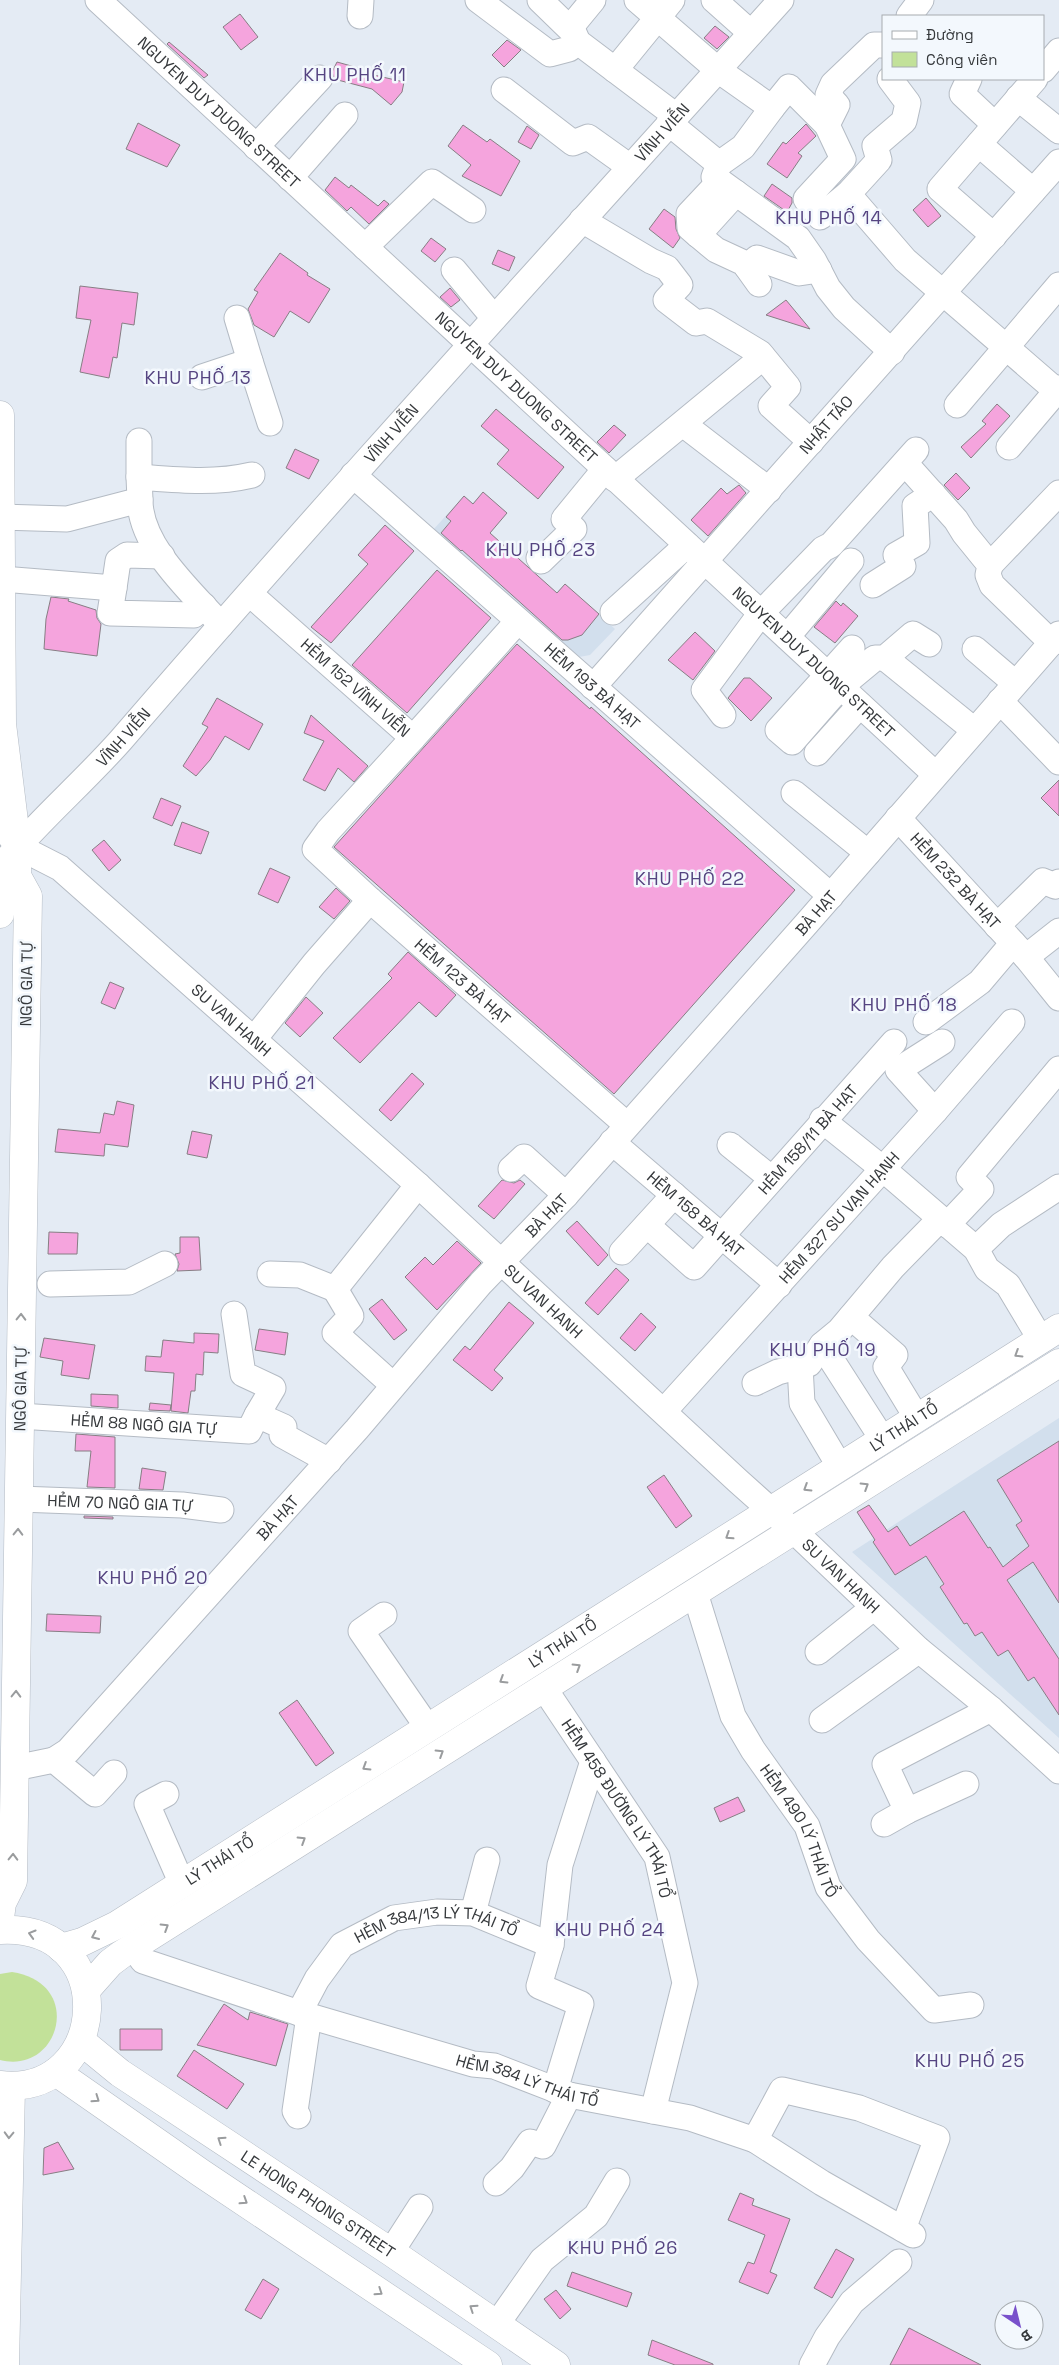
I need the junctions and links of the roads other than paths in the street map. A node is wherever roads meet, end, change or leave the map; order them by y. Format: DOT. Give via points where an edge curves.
graph roads {
  1 [pos="98,0"];
  2 [pos="478,0"];
  3 [pos="540,0"];
  4 [pos="593,0"];
  5 [pos="637,0"];
  6 [pos="714,0"];
  7 [pos="780,0"];
  8 [pos="921,0"];
  9 [pos="929,0"];
  10 [pos="664,8"];
  11 [pos="910,15"];
  12 [pos="935,15"];
  13 [pos="750,33"];
  14 [pos="574,35"];
  15 [pos="882,45"];
  16 [pos="615,70"];
  17 [pos="718,70"];
  18 [pos="320,78"];
  19 [pos="891,80"];
  20 [pos="969,80"];
  21 [pos="1034,80"];
  22 [pos="504,90"];
  23 [pos="1018,98"];
  24 [pos="772,108"];
  25 [pos="345,115"];
  26 [pos="673,120"];
  27 [pos="827,125"];
  28 [pos="995,125"];
  29 [pos="1059,131"];
  30 [pos="978,144"];
  31 [pos="256,147"];
  32 [pos="1059,162"];
  33 [pos="630,167"];
  34 [pos="290,178"];
  35 [pos="725,180"];
  36 [pos="1033,191"];
  37 [pos="848,194"];
  38 [pos="473,210"];
  39 [pos="582,220"];
  40 [pos="994,236"];
  41 [pos="365,247"];
  42 [pos="454,270"];
  43 [pos="819,270"];
  44 [pos="1057,291"];
  45 [pos="945,292"];
  46 [pos="237,318"];
  47 [pos="494,318"];
  48 [pos="470,344"];
  49 [pos="1006,347"];
  50 [pos="892,352"];
  51 [pos="763,357"];
  52 [pos="250,361"];
  53 [pos="202,377"];
  54 [pos="1058,391"];
  55 [pos="957,406"];
  56 [pos="0,415"];
  57 [pos="270,423"];
  58 [pos="683,424"];
  59 [pos="139,441"];
  60 [pos="811,442"];
  61 [pos="1009,447"];
  62 [pos="0,473"];
  63 [pos="610,474"];
  64 [pos="252,475"];
  65 [pos="353,475"];
  66 [pos="140,488"];
  67 [pos="769,490"];
  68 [pos="1059,493"];
  69 [pos="933,494"];
  70 [pos="0,517"];
  71 [pos="836,540"];
  72 [pos="687,545"];
  73 [pos="162,556"];
  74 [pos="539,558"];
  75 [pos="851,561"];
  76 [pos="705,562"];
  77 [pos="990,565"];
  78 [pos="2,579"];
  79 [pos="114,588"];
  80 [pos="250,594"];
  81 [pos="204,606"];
  82 [pos="613,612"];
  83 [pos="761,613"];
  84 [pos="518,621"];
  85 [pos="221,625"];
  86 [pos="786,637"];
  87 [pos="1056,638"];
  88 [pos="929,644"];
  89 [pos="852,648"];
  90 [pos="975,648"];
  91 [pos="885,658"];
  92 [pos="833,681"];
  93 [pos="593,688"];
  94 [pos="1007,692"];
  95 [pos="860,706"];
  96 [pos="722,715"];
  97 [pos="974,730"];
  98 [pos="785,735"];
  99 [pos="413,738"];
  100 [pos="817,753"];
  101 [pos="1059,762"];
  102 [pos="935,774"];
  103 [pos="794,793"];
  104 [pos="898,818"];
  105 [pos="0,823"];
  106 [pos="328,831"];
  107 [pos="17,846"];
  108 [pos="868,853"];
  109 [pos="8,872"];
  110 [pos="1059,882"];
  111 [pos="831,896"];
  112 [pos="370,900"];
  113 [pos="0,914"];
  114 [pos="1059,931"];
  115 [pos="1012,942"];
  116 [pos="1059,998"];
  117 [pos="926,1022"];
  118 [pos="1012,1022"];
  119 [pos="254,1039"];
  120 [pos="894,1042"];
  121 [pos="942,1042"];
  122 [pos="1059,1069"];
  123 [pos="936,1111"];
  124 [pos="822,1120"];
  125 [pos="620,1134"];
  126 [pos="730,1144"];
  127 [pos="511,1169"];
  128 [pos="883,1169"];
  129 [pos="772,1179"];
  130 [pos="418,1185"];
  131 [pos="1059,1187"];
  132 [pos="566,1195"];
  133 [pos="674,1195"];
  134 [pos="944,1222"];
  135 [pos="647,1225"];
  136 [pos="722,1237"];
  137 [pos="976,1249"];
  138 [pos="622,1252"];
  139 [pos="501,1263"];
  140 [pos="165,1264"];
  141 [pos="270,1274"];
  142 [pos="50,1284"];
  143 [pos="779,1285"];
  144 [pos="335,1289"];
  145 [pos="234,1314"];
  146 [pos="851,1316"];
  147 [pos="1050,1334"];
  148 [pos="822,1344"];
  149 [pos="1059,1363"];
  150 [pos="800,1366"];
  151 [pos="755,1382"];
  152 [pos="393,1385"];
  153 [pos="664,1411"];
  154 [pos="257,1415"];
  155 [pos="20,1416"];
  156 [pos="918,1418"];
  157 [pos="883,1440"];
  158 [pos="329,1461"];
  159 [pos="840,1466"];
  160 [pos="19,1499"];
  161 [pos="221,1510"];
  162 [pos="770,1510"];
  163 [pos="794,1531"];
  164 [pos="695,1593"];
  165 [pos="873,1608"];
  166 [pos="384,1615"];
  167 [pos="919,1650"];
  168 [pos="818,1652"];
  169 [pos="544,1688"];
  170 [pos="991,1709"];
  171 [pos="822,1720"];
  172 [pos="428,1728"];
  173 [pos="54,1760"];
  174 [pos="593,1761"];
  175 [pos="15,1768"];
  176 [pos="1059,1771"];
  177 [pos="114,1773"];
  178 [pos="966,1784"];
  179 [pos="166,1794"];
  180 [pos="907,1811"];
  181 [pos="884,1824"];
  182 [pos="487,1860"];
  183 [pos="182,1884"];
  184 [pos="1,1906"];
  185 [pos="473,1913"];
  186 [pos="0,1930"];
  187 [pos="551,1945"];
  188 [pos="133,1947"];
  189 [pos="61,1948"];
  190 [pos="86,1990"];
  191 [pos="971,2005"];
  192 [pos="304,2015"];
  193 [pos="81,2040"];
  194 [pos="56,2072"];
  195 [pos="5,2086"];
  196 [pos="562,2093"];
  197 [pos="653,2111"];
  198 [pos="298,2116"];
  199 [pos="755,2140"];
  200 [pos="616,2181"];
  201 [pos="496,2183"];
  202 [pos="420,2207"];
  203 [pos="391,2252"];
  204 [pos="899,2262"];
  205 [pos="497,2324"];
  206 [pos="5,2365"];
  207 [pos="488,2365"];
  208 [pos="556,2365"];
  209 [pos="812,2365"];
  1 -- 31 [label="street, NGUYEN DUY DUONG STREET"];
  2 -- 14 [label="street" via="550,54 569,49"];
  3 -- 14 [label="street"];
  4 -- 14 [label="street"];
  5 -- 10 [label="street"];
  6 -- 13 [label="street"];
  7 -- 13 [label="street, VĨNH VIỄN"];
  8 -- 11 [label="street"];
  9 -- 12 [label="street"];
  10 -- 16 [label="street"];
  10 -- 17 [label="street"];
  13 -- 17 [label="street, VĨNH VIỄN"];
  14 -- 16 [label="street"];
  15 -- 27 [label="street" via="874,45 833,84 828,95 836,105"];
  16 -- 26 [label="street"];
  17 -- 24 [label="street"];
  17 -- 26 [label="street, VĨNH VIỄN"];
  18 -- 31 [label="street"];
  19 -- 37 [label="street" via="908,102 904,120 875,146 879,160"];
  20 -- 28 [label="street" via="962,94"];
  21 -- 23 [label="street"];
  22 -- 33 [label="street" via="573,143 588,136"];
  23 -- 28 [label="street"];
  23 -- 29 [label="street"];
  24 -- 27 [label="street" via="790,87"];
  24 -- 35 [label="street" via="743,147"];
  25 -- 34 [label="street"];
  26 -- 33 [label="street, VĨNH VIỄN"];
  26 -- 35 [label="street"];
  27 -- 37 [label="street" via="843,159 806,199 820,217"];
  28 -- 30 [label="street"];
  30 -- 36 [label="street"];
  30 -- 40 [label="street" via="940,189"];
  31 -- 34 [label="street, NGUYEN DUY DUONG STREET"];
  32 -- 36 [label="street, NHẬT TẢO"];
  33 -- 39 [label="street, VĨNH VIỄN"];
  34 -- 41 [label="street, NGUYEN DUY DUONG STREET"];
  35 -- 43 [label="street" via="798,238"];
  35 -- 43 [label="street" via="689,214 690,228 698,236 716,250 744,263 753,276 757,258 799,273"];
  36 -- 40 [label="street, NHẬT TẢO"];
  37 -- 45 [label="street" via="905,260"];
  38 -- 41 [label="street" via="432,182"];
  39 -- 47 [label="street, VĨNH VIỄN"];
  39 -- 51 [label="street" via="667,268 680,285 666,300 696,323 707,321"];
  40 -- 45 [label="street, NHẬT TẢO"];
  41 -- 48 [label="street, NGUYEN DUY DUONG STREET"];
  42 -- 47 [label="street"];
  43 -- 50 [label="street" via="844,308"];
  44 -- 49 [label="street"];
  45 -- 49 [label="street"];
  45 -- 50 [label="street, NHẬT TẢO"];
  46 -- 52 [label="street"];
  47 -- 48 [label="street, VĨNH VIỄN"];
  48 -- 63 [label="street, NGUYEN DUY DUONG STREET"];
  48 -- 65 [label="street, VĨNH VIỄN"];
  49 -- 54 [label="street"];
  49 -- 55 [label="street"];
  50 -- 60 [label="street, NHẬT TẢO"];
  51 -- 58 [label="street"];
  51 -- 60 [label="street" via="788,388 771,406"];
  52 -- 53 [label="street"];
  52 -- 57 [label="street"];
  54 -- 61 [label="street"];
  56 -- 62 [label="main road"];
  58 -- 63 [label="street"];
  58 -- 67 [label="street"];
  59 -- 66 [label="street"];
  60 -- 67 [label="street, NHẬT TẢO"];
  62 -- 70 [label="main road"];
  63 -- 72 [label="street, NGUYEN DUY DUONG STREET"];
  63 -- 74 [label="street" via="564,519 574,529 542,561"];
  64 -- 66 [label="street"];
  65 -- 80 [label="street, VĨNH VIỄN"];
  65 -- 84 [label="street, HẺM 193 BÀ HẠT"];
  66 -- 70 [label="street" via="67,519"];
  66 -- 73 [label="street" via="140,513"];
  67 -- 76 [label="street, NHẬT TẢO"];
  68 -- 77 [label="street"];
  69 -- 71 [label="street" via="910,456"];
  69 -- 75 [label="street" via="915,506 918,543 896,555 903,566 877,589"];
  69 -- 77 [label="street"];
  70 -- 78 [label="main road"];
  71 -- 75 [label="street"];
  71 -- 83 [label="street" via="823,548"];
  72 -- 76 [label="street, NGUYEN DUY DUONG STREET"];
  72 -- 82 [label="street"];
  73 -- 79 [label="street" via="126,555 118,561"];
  73 -- 81 [label="street" via="178,579"];
  75 -- 86 [label="street"];
  76 -- 83 [label="street, NGUYEN DUY DUONG STREET"];
  76 -- 93 [label="street, NHẬT TẢO"];
  77 -- 87 [label="street" via="988,575 992,586"];
  78 -- 79 [label="street"];
  78 -- 107 [label="main road" via="2,724"];
  79 -- 81 [label="street" via="110,613 194,615"];
  80 -- 85 [label="street, VĨNH VIỄN"];
  80 -- 99 [label="street, HẺM 152 VĨNH VIỄN"];
  81 -- 85 [label="street"];
  83 -- 86 [label="street, NGUYEN DUY DUONG STREET"];
  83 -- 96 [label="street" via="704,690"];
  84 -- 93 [label="street, HẺM 193 BÀ HẠT"];
  84 -- 99 [label="street"];
  85 -- 107 [label="street, VĨNH VIỄN" via="101,762"];
  86 -- 92 [label="street, NGUYEN DUY DUONG STREET"];
  87 -- 94 [label="street, BÀ HẠT"];
  88 -- 91 [label="street" via="913,634"];
  89 -- 92 [label="street"];
  90 -- 94 [label="street"];
  91 -- 92 [label="street" via="875,658"];
  91 -- 97 [label="street"];
  92 -- 95 [label="street, NGUYEN DUY DUONG STREET"];
  92 -- 98 [label="street" via="778,730"];
  93 -- 111 [label="street, HẺM 193 BÀ HẠT"];
  94 -- 97 [label="street, BÀ HẠT"];
  94 -- 101 [label="street"];
  95 -- 100 [label="street"];
  95 -- 102 [label="street, NGUYEN DUY DUONG STREET"];
  97 -- 102 [label="street, BÀ HẠT"];
  99 -- 106 [label="street, HẺM 152 VĨNH VIỄN"];
  102 -- 104 [label="street, BÀ HẠT"];
  103 -- 108 [label="street"];
  104 -- 108 [label="street, BÀ HẠT"];
  104 -- 115 [label="street, HẺM 232 BÀ HẠT"];
  105 -- 107 [label="street"];
  106 -- 112 [label="street, HẺM 123 BÀ HẠT" via="316,849"];
  107 -- 109 [label="main road"];
  107 -- 119 [label="street, SU VAN HANH" via="60,868"];
  108 -- 111 [label="street, BÀ HẠT"];
  109 -- 113 [label="main road"];
  155 -- 109 [label="main road, NGÔ GIA TỰ, one-way" via="28,896"];
  110 -- 115 [label="street" via="1055,886 1043,881"];
  111 -- 125 [label="street, BÀ HẠT"];
  112 -- 119 [label="street"];
  112 -- 125 [label="street, HẺM 123 BÀ HẠT" via="391,916"];
  114 -- 115 [label="street"];
  115 -- 116 [label="street, HẺM 232 BÀ HẠT"];
  115 -- 117 [label="street" via="980,982"];
  118 -- 123 [label="street, HẺM 327 SƯ VẠN HẠNH"];
  119 -- 130 [label="street, SU VAN HANH"];
  120 -- 124 [label="street, HẺM 158/11 BÀ HẠT"];
  121 -- 123 [label="street" via="898,1070"];
  122 -- 134 [label="street" via="969,1177 982,1189"];
  123 -- 128 [label="street, HẺM 327 SƯ VẠN HẠNH"];
  124 -- 128 [label="street"];
  124 -- 129 [label="street, HẺM 158/11 BÀ HẠT"];
  125 -- 132 [label="street, BÀ HẠT"];
  125 -- 133 [label="street, HẺM 158 BÀ HẠT"];
  126 -- 129 [label="street"];
  127 -- 132 [label="street" via="524,1157"];
  128 -- 134 [label="street"];
  128 -- 143 [label="street, HẺM 327 SƯ VẠN HẠNH"];
  129 -- 136 [label="street, HẺM 158/11 BÀ HẠT"];
  130 -- 139 [label="street, SU VAN HANH"];
  130 -- 144 [label="street"];
  131 -- 137 [label="street" via="1001,1224"];
  132 -- 139 [label="street, BÀ HẠT"];
  133 -- 135 [label="street"];
  133 -- 136 [label="street, HẺM 158 BÀ HẠT"];
  134 -- 137 [label="street"];
  134 -- 146 [label="street" via="893,1267"];
  135 -- 136 [label="street, HẺM 158/11 BÀ HẠT" via="694,1267"];
  135 -- 138 [label="street"];
  136 -- 143 [label="street, HẺM 158 BÀ HẠT"];
  137 -- 147 [label="street" via="987,1269 1008,1285"];
  139 -- 152 [label="street, BÀ HẠT"];
  139 -- 153 [label="street, SU VAN HANH"];
  140 -- 142 [label="street" via="129,1282"];
  141 -- 144 [label="street" via="300,1275"];
  143 -- 153 [label="street, HẺM 327 SƯ VẠN HẠNH"];
  144 -- 152 [label="street" via="350,1316 335,1334"];
  145 -- 154 [label="street" via="244,1374 273,1388"];
  146 -- 148 [label="street"];
  146 -- 156 [label="street" via="895,1355 886,1367"];
  147 -- 156 [label="main road, LÝ THÁI TỔ, one-way"];
  148 -- 150 [label="street" via="809,1364"];
  148 -- 157 [label="street"];
  163 -- 149 [label="main road, LÝ THÁI TỔ, one-way"];
  150 -- 151 [label="street"];
  150 -- 159 [label="street" via="802,1403"];
  152 -- 158 [label="street, BÀ HẠT"];
  153 -- 162 [label="street, SU VAN HANH"];
  154 -- 155 [label="street, HẺM 88 NGÔ GIA TỰ" via="249,1430"];
  154 -- 158 [label="street" via="284,1427 282,1435"];
  155 -- 160 [label="main road, NGÔ GIA TỰ"];
  156 -- 157 [label="main road, LÝ THÁI TỔ"];
  157 -- 159 [label="main road, LÝ THÁI TỔ"];
  158 -- 173 [label="street, BÀ HẠT" via="68,1751"];
  159 -- 162 [label="main road, LÝ THÁI TỔ, one-way"];
  160 -- 161 [label="street, HẺM 70 NGÔ GIA TỰ" via="182,1505"];
  175 -- 160 [label="main road, NGÔ GIA TỰ, one-way"];
  162 -- 163 [label="street, SU VAN HANH"];
  162 -- 172 [label="main road, LÝ THÁI TỔ, one-way"];
  163 -- 164 [label="main road, LÝ THÁI TỔ"];
  163 -- 165 [label="street, SU VAN HANH"];
  169 -- 164 [label="main road, LÝ THÁI TỔ, one-way"];
  164 -- 191 [label="street, HẺM 490 LÝ THÁI TỔ" via="733,1716 806,1826 828,1887 868,1940 934,2010"];
  165 -- 167 [label="street, SU VAN HANH"];
  165 -- 168 [label="street"];
  166 -- 172 [label="street" via="361,1631"];
  167 -- 170 [label="street, SU VAN HANH"];
  167 -- 171 [label="street"];
  169 -- 174 [label="street, HẺM 458 ĐƯỜNG LÝ THÁI TỔ"];
  188 -- 169 [label="main road, LÝ THÁI TỔ, one-way"];
  170 -- 176 [label="street, SU VAN HANH"];
  170 -- 180 [label="street" via="885,1764"];
  172 -- 183 [label="main road, LÝ THÁI TỔ, one-way"];
  173 -- 175 [label="street, BÀ HẠT"];
  173 -- 177 [label="street" via="95,1794"];
  174 -- 187 [label="street" via="560,1865"];
  174 -- 197 [label="street, HẺM 458 ĐƯỜNG LÝ THÁI TỔ" via="657,1857 685,1983"];
  184 -- 175 [label="main road, NGÔ GIA TỰ, one-way" via="13,1881"];
  178 -- 180 [label="street"];
  179 -- 183 [label="street" via="147,1804"];
  180 -- 181 [label="street"];
  182 -- 185 [label="street"];
  183 -- 189 [label="main road, LÝ THÁI TỔ, one-way" via="107,1931"];
  185 -- 187 [label="street, HẺM 384/13 LÝ THÁI TỔ"];
  185 -- 192 [label="street, HẺM 384/13 LÝ THÁI TỔ" via="437,1912 394,1918 342,1945 317,1980"];
  189 -- 186 [label="main road, one-way" via="28,1932"];
  187 -- 196 [label="street" via="539,1986 581,2004"];
  188 -- 190 [label="main road, LÝ THÁI TỔ" via="110,1963"];
  188 -- 192 [label="street, HẺM 384 LÝ THÁI TỔ" via="143,1961"];
  189 -- 190 [label="main road" via="81,1974"];
  190 -- 193 [label="main road" via="89,2007"];
  192 -- 196 [label="street, HẺM 384 LÝ THÁI TỔ" via="474,2064 494,2066"];
  192 -- 198 [label="street"];
  193 -- 194 [label="main road"];
  203 -- 193 [label="main road, LE HONG PHONG STREET, one-way" via="120,2073"];
  194 -- 195 [label="main road" via="28,2084"];
  194 -- 207 [label="main road, one-way"];
  195 -- 206 [label="main road, one-way"];
  196 -- 197 [label="street, HẺM 384 LÝ THÁI TỔ"];
  196 -- 201 [label="street" via="543,2146 530,2142 512,2168"];
  197 -- 199 [label="street, HẺM 384 LÝ THÁI TỔ" via="690,2118"];
  199 -- 199 [label="street, HẺM 384 LÝ THÁI TỔ" via="782,2090 859,2108 937,2138 908,2232"];
  200 -- 205 [label="street" via="596,2216 542,2260"];
  202 -- 203 [label="street"];
  205 -- 203 [label="main road, LE HONG PHONG STREET, one-way"];
  204 -- 209 [label="street" via="852,2302"];
  205 -- 208 [label="main road, LE HONG PHONG STREET"];
}
